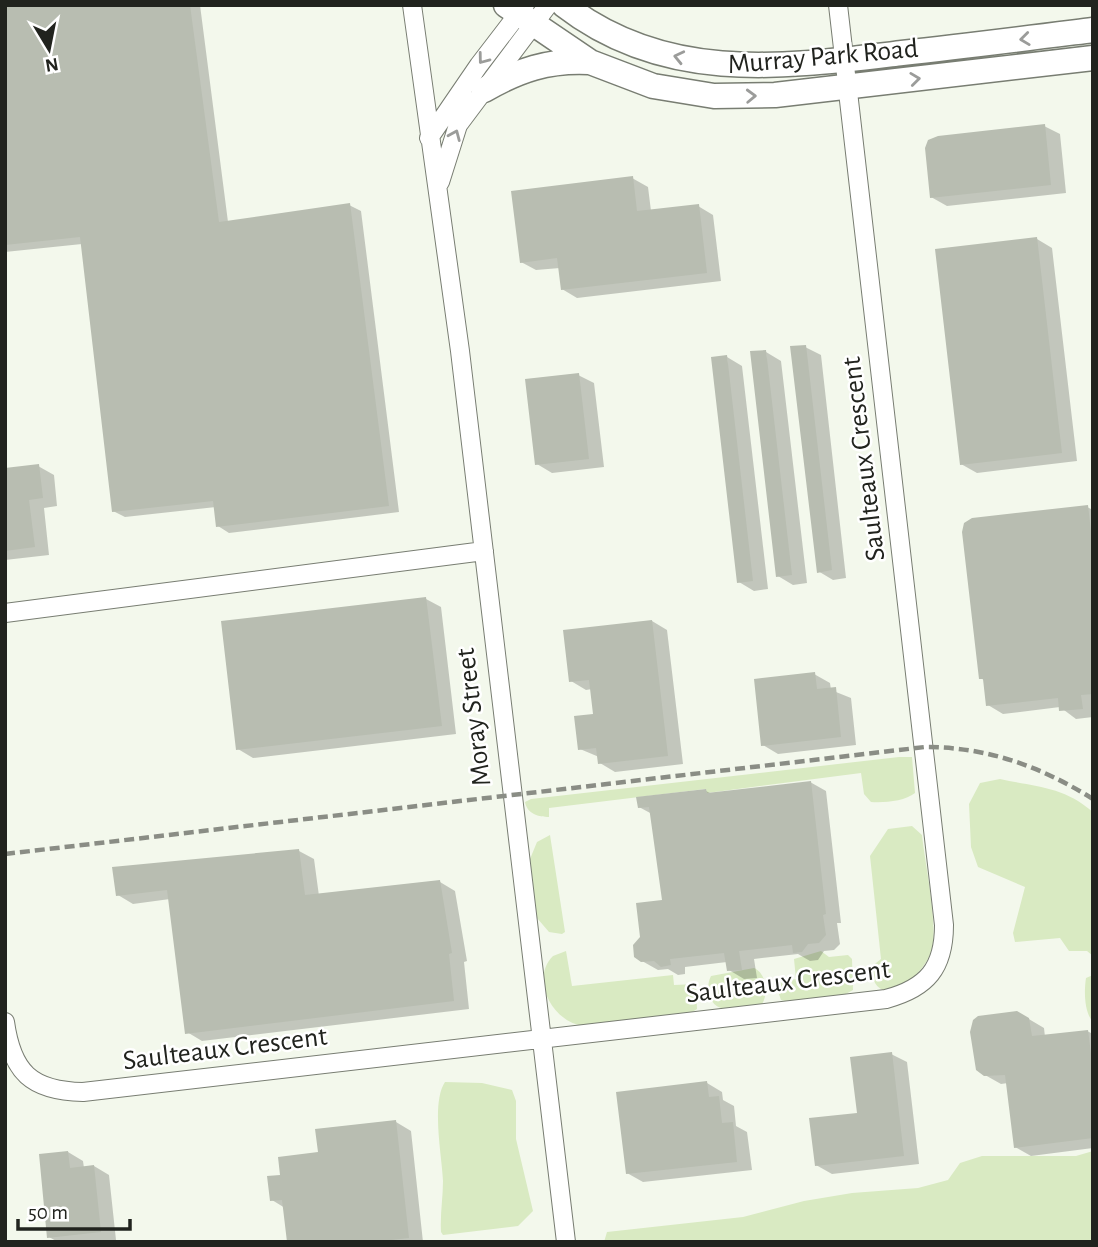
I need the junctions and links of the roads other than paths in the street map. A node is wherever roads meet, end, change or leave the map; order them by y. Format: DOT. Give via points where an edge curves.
graph roads {
  1 [pos="412,5"];
  2 [pos="548,5"];
  3 [pos="564,5"];
  4 [pos="838,5"];
  5 [pos="520,13"];
  6 [pos="1093,30"];
  7 [pos="1093,58"];
  8 [pos="844,60"];
  9 [pos="590,62"];
  10 [pos="847,86"];
  11 [pos="484,90"];
  12 [pos="429,138"];
  13 [pos="439,186"];
  14 [pos="484,551"];
  15 [pos="5,613"];
  16 [pos="5,1022"];
  17 [pos="542,1038"];
  18 [pos="566,1242"];
  1 -- 12 [label="street, Moray Street"];
  2 -- 5 [label="street, Moray Street"];
  8 -- 3 [label="street, Murray Park Road, one-way" via="771,67 690,60 644,48"];
  4 -- 8 [label="street, Saulteaux Crescent"];
  5 -- 9 [label="street, Murray Park Road"];
  5 -- 11 [label="street, Moray Street"];
  5 -- 12 [label="street, Moray Street, one-way"];
  6 -- 8 [label="street, Murray Park Road, one-way"];
  10 -- 7 [label="street, Murray Park Road, one-way"];
  8 -- 10 [label="street, Saulteaux Crescent"];
  9 -- 10 [label="street, Murray Park Road, one-way" via="653,86 714,96 775,95"];
  9 -- 11 [label="street" via="534,65"];
  10 -- 17 [label="street, Saulteaux Crescent" via="944,925 942,954 919,986 886,999"];
  13 -- 11 [label="street, Moray Street, one-way" via="458,125"];
  12 -- 13 [label="street, Moray Street"];
  13 -- 14 [label="street, Moray Street"];
  14 -- 15 [label="street"];
  14 -- 17 [label="street, Moray Street"];
  16 -- 17 [label="street, Saulteaux Crescent" via="12,1056 20,1069 33,1082 66,1092"];
  17 -- 18 [label="street, Moray Street"];
}
